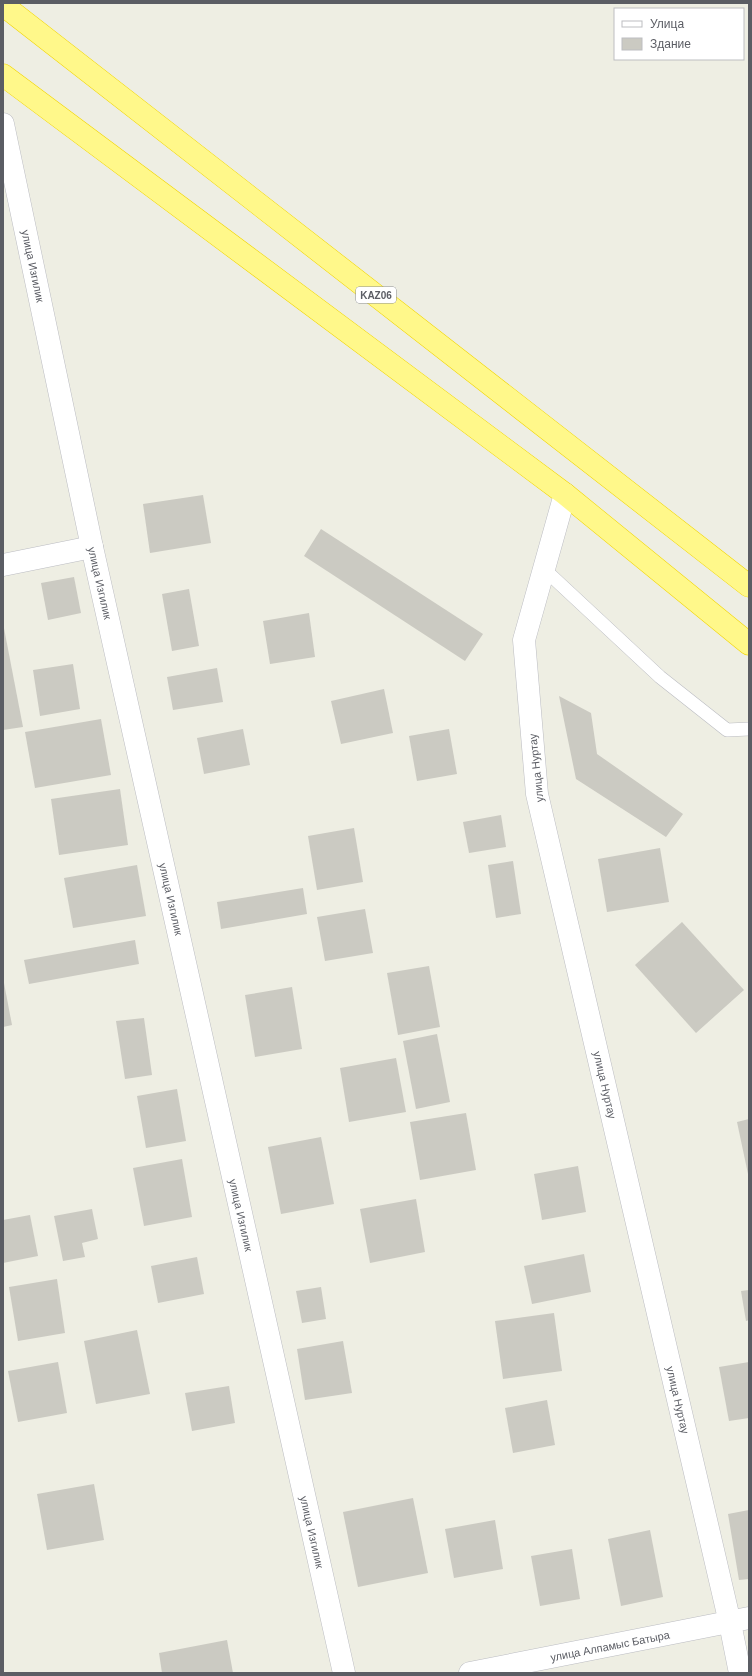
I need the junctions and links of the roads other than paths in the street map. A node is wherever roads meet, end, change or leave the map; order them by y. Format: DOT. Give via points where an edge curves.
graph roads {
  1 [pos="3,5"];
  2 [pos="3,75"];
  3 [pos="3,124"];
  4 [pos="565,494"];
  5 [pos="92,547"];
  6 [pos="3,565"];
  7 [pos="544,569"];
  8 [pos="749,586"];
  9 [pos="749,644"];
  10 [pos="749,729"];
  11 [pos="740,1620"];
  12 [pos="344,1673"];
  13 [pos="470,1673"];
  14 [pos="740,1673"];
  1 -- 8 [label="highway, KАZ06"];
  2 -- 4 [label="highway"];
  3 -- 5 [label="street, улица Изгилик"];
  4 -- 7 [label="street, улица Нуртау"];
  4 -- 9 [label="highway"];
  5 -- 6 [label="street"];
  5 -- 12 [label="street, улица Изгилик"];
  7 -- 10 [label="lane" via="660,677 727,730"];
  7 -- 11 [label="street, улица Нуртау" via="524,640 537,794"];
  11 -- 13 [label="street, улица Алпамыс Батыра"];
  11 -- 14 [label="street, улица Нуртау"];
}
